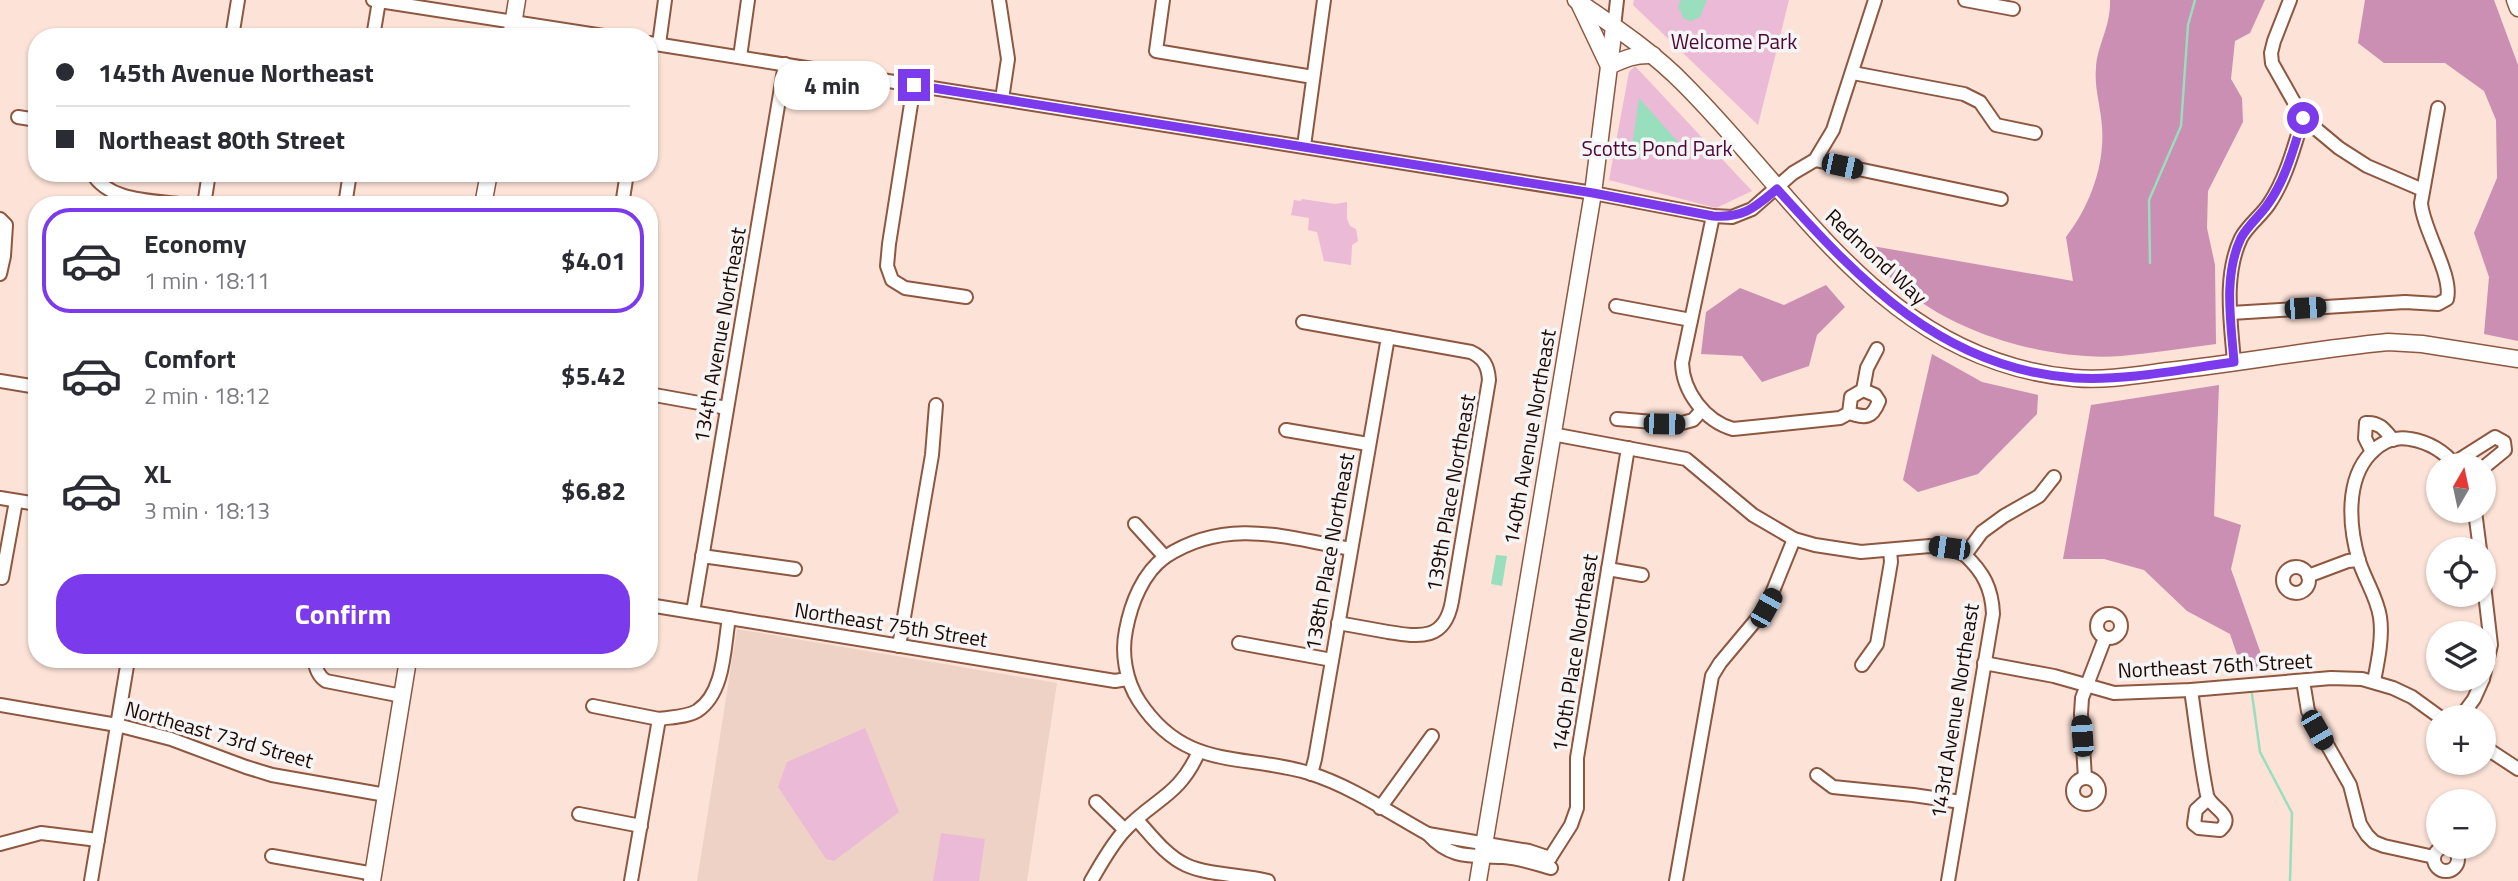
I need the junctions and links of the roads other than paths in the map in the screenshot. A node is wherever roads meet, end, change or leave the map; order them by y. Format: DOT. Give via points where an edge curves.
graph roads {
  1 [pos="238,0"];
  2 [pos="373,0"];
  3 [pos="517,0"];
  4 [pos="666,0"];
  5 [pos="748,0"];
  6 [pos="999,0"];
  7 [pos="1163,0"];
  8 [pos="1324,0"];
  9 [pos="1617,0"];
  10 [pos="1875,0"];
  11 [pos="1965,0"];
  12 [pos="2290,0"];
  13 [pos="2515,0"];
  14 [pos="379,1"];
  15 [pos="1580,1"];
  16 [pos="2518,8"];
  17 [pos="2013,9"];
  18 [pos="1614,27"];
  19 [pos="233,28"];
  20 [pos="374,28"];
  21 [pos="508,28"];
  22 [pos="513,28"];
  23 [pos="658,29"];
  24 [pos="658,45"];
  25 [pos="1653,55"];
  26 [pos="740,57"];
  27 [pos="785,64"];
  28 [pos="1609,66"];
  29 [pos="1853,74"];
  30 [pos="1313,77"];
  31 [pos="914,85"];
  32 [pos="1002,99"];
  33 [pos="2438,108"];
  34 [pos="18,117"];
  35 [pos="2303,118"];
  36 [pos="28,119"];
  37 [pos="2035,133"];
  38 [pos="1304,146"];
  39 [pos="1815,160"];
  40 [pos="100,182"];
  41 [pos="1777,189"];
  42 [pos="2423,190"];
  43 [pos="1593,193"];
  44 [pos="127,196"];
  45 [pos="2001,199"];
  46 [pos="1713,216"];
  47 [pos="0,219"];
  48 [pos="2,249"];
  49 [pos="0,274"];
  50 [pos="966,297"];
  51 [pos="1616,306"];
  52 [pos="2231,313"];
  53 [pos="1691,320"];
  54 [pos="1303,322"];
  55 [pos="1388,337"];
  56 [pos="1877,349"];
  57 [pos="2518,359"];
  58 [pos="2234,362"];
  59 [pos="0,381"];
  60 [pos="28,386"];
  61 [pos="1863,390"];
  62 [pos="658,396"];
  63 [pos="936,405"];
  64 [pos="727,408"];
  65 [pos="1702,410"];
  66 [pos="1849,413"];
  67 [pos="1617,419"];
  68 [pos="1286,430"];
  69 [pos="1552,434"];
  70 [pos="2393,440"];
  71 [pos="1368,444"];
  72 [pos="1628,448"];
  73 [pos="2372,452"];
  74 [pos="2443,453"];
  75 [pos="2472,453"];
  76 [pos="2496,457"];
  77 [pos="2054,477"];
  78 [pos="0,498"];
  79 [pos="16,501"];
  80 [pos="28,503"];
  81 [pos="1135,524"];
  82 [pos="1794,539"];
  83 [pos="1351,549"];
  84 [pos="1890,550"];
  85 [pos="1965,555"];
  86 [pos="702,556"];
  87 [pos="1165,556"];
  88 [pos="2359,560"];
  89 [pos="794,569"];
  90 [pos="1608,569"];
  91 [pos="1642,575"];
  92 [pos="2308,576"];
  93 [pos="2,578"];
  94 [pos="658,606"];
  95 [pos="693,612"];
  96 [pos="729,618"];
  97 [pos="1338,623"];
  98 [pos="2105,638"];
  99 [pos="1239,643"];
  100 [pos="899,646"];
  101 [pos="1332,660"];
  102 [pos="1984,663"];
  103 [pos="1862,665"];
  104 [pos="127,668"];
  105 [pos="317,668"];
  106 [pos="407,668"];
  107 [pos="1127,679"];
  108 [pos="2303,681"];
  109 [pos="2374,681"];
  110 [pos="2086,685"];
  111 [pos="2190,690"];
  112 [pos="402,696"];
  113 [pos="0,705"];
  114 [pos="593,706"];
  115 [pos="2426,707"];
  116 [pos="659,719"];
  117 [pos="117,725"];
  118 [pos="1432,736"];
  119 [pos="1199,751"];
  120 [pos="2496,755"];
  121 [pos="2518,769"];
  122 [pos="1311,774"];
  123 [pos="1817,775"];
  124 [pos="2085,778"];
  125 [pos="386,795"];
  126 [pos="2208,799"];
  127 [pos="1096,802"];
  128 [pos="1961,802"];
  129 [pos="1380,808"];
  130 [pos="579,814"];
  131 [pos="1137,820"];
  132 [pos="641,826"];
  133 [pos="1125,830"];
  134 [pos="98,840"];
  135 [pos="0,844"];
  136 [pos="1482,851"];
  137 [pos="2426,855"];
  138 [pos="272,856"];
  139 [pos="1553,869"];
  140 [pos="373,877"];
  141 [pos="91,881"];
  142 [pos="631,881"];
  143 [pos="1091,881"];
  144 [pos="1268,881"];
  145 [pos="1478,881"];
  146 [pos="1676,881"];
  147 [pos="1948,881"];
  1 -- 19 [label="street"];
  2 -- 14 [label="street"];
  3 -- 22 [label="main road"];
  4 -- 23 [label="street"];
  5 -- 26 [label="street"];
  6 -- 32 [label="street" via="1008,59"];
  7 -- 30 [label="street" via="1156,51"];
  8 -- 30 [label="street"];
  9 -- 18 [label="street, 140th Avenue Northeast"];
  10 -- 29 [label="street"];
  11 -- 17 [label="street"];
  12 -- 35 [label="street" via="2271,53 2272,63"];
  13 -- 16 [label="main road"];
  14 -- 20 [label="street"];
  14 -- 21 [label="street"];
  15 -- 18 [label="main road, Redmond Way"];
  15 -- 28 [label="main road"];
  18 -- 25 [label="main road, Redmond Way"];
  18 -- 28 [label="main road, 140th Avenue Northeast"];
  24 -- 26 [label="street"];
  25 -- 28 [label="main road" via="1626,57"];
  25 -- 41 [label="main road, Redmond Way" via="1686,85"];
  26 -- 27 [label="street"];
  27 -- 31 [label="street"];
  27 -- 64 [label="street, 134th Avenue Northeast"];
  28 -- 43 [label="main road, 140th Avenue Northeast"];
  29 -- 37 [label="street" via="1964,94 1980,102 1996,125"];
  29 -- 39 [label="street" via="1833,130"];
  30 -- 38 [label="street"];
  31 -- 32 [label="street"];
  31 -- 50 [label="street" via="887,266 891,280 905,288"];
  32 -- 38 [label="street"];
  33 -- 42 [label="street"];
  34 -- 36 [label="street"];
  35 -- 42 [label="street" via="2367,166"];
  35 -- 52 [label="street" via="2286,170 2268,205 2241,238 2230,281"];
  38 -- 43 [label="street"];
  39 -- 41 [label="street"];
  39 -- 45 [label="street"];
  40 -- 44 [label="street" via="108,191"];
  41 -- 46 [label="street" via="1752,209 1731,217"];
  41 -- 58 [label="main road, Redmond Way" via="1898,310 1990,359 2037,373 2076,378"];
  42 -- 52 [label="street" via="2422,218 2436,250 2447,299 2438,304"];
  43 -- 46 [label="street"];
  43 -- 69 [label="main road, 140th Avenue Northeast"];
  46 -- 53 [label="street"];
  47 -- 48 [label="street" via="6,225"];
  48 -- 49 [label="street"];
  51 -- 53 [label="street"];
  52 -- 58 [label="street"];
  53 -- 65 [label="street" via="1682,379"];
  54 -- 55 [label="street"];
  55 -- 71 [label="street, 138th Place Northeast"];
  55 -- 97 [label="street, 139th Place Northeast" via="1471,352 1489,369 1450,614 1440,628 1424,636"];
  56 -- 61 [label="street"];
  57 -- 58 [label="main road, Redmond Way" via="2388,342"];
  59 -- 60 [label="street"];
  61 -- 66 [label="street" via="1851,397"];
  61 -- 66 [label="street" via="1879,401 1874,412 1862,416"];
  62 -- 64 [label="street"];
  63 -- 100 [label="street" via="932,455"];
  64 -- 86 [label="street, 134th Avenue Northeast"];
  65 -- 66 [label="street" via="1725,426 1746,429 1840,418"];
  65 -- 67 [label="street" via="1693,420 1678,424"];
  68 -- 71 [label="street"];
  69 -- 72 [label="street"];
  69 -- 136 [label="main road, 140th Avenue Northeast"];
  70 -- 73 [label="street"];
  70 -- 73 [label="street" via="2381,426 2366,423 2365,438"];
  70 -- 74 [label="street" via="2417,440"];
  71 -- 83 [label="street, 138th Place Northeast"];
  72 -- 82 [label="street" via="1686,459 1753,515"];
  72 -- 90 [label="street, 140th Place Northeast"];
  73 -- 88 [label="street" via="2354,488 2351,525"];
  75 -- 76 [label="street" via="2496,437 2504,442 2505,450"];
  77 -- 85 [label="street" via="2039,496 1982,532"];
  78 -- 79 [label="street"];
  79 -- 80 [label="street"];
  79 -- 93 [label="street"];
  81 -- 87 [label="street"];
  82 -- 84 [label="street" via="1835,550"];
  82 -- 146 [label="street" via="1766,608 1712,676"];
  83 -- 87 [label="street" via="1238,531 1217,534"];
  83 -- 97 [label="street, 138th Place Northeast"];
  84 -- 85 [label="street" via="1930,546"];
  84 -- 103 [label="street" via="1877,644"];
  85 -- 102 [label="street, 143rd Avenue Northeast" via="1979,569 1993,598"];
  86 -- 89 [label="street"];
  86 -- 95 [label="street, 134th Avenue Northeast"];
  87 -- 107 [label="street" via="1146,578 1128,618 1124,637"];
  88 -- 92 [label="street"];
  88 -- 109 [label="street" via="2380,615"];
  90 -- 91 [label="street"];
  90 -- 139 [label="street, 140th Place Northeast" via="1577,758 1577,808"];
  94 -- 95 [label="street, Northeast 75th Street"];
  95 -- 96 [label="street, Northeast 75th Street"];
  96 -- 100 [label="street, Northeast 75th Street"];
  96 -- 116 [label="street" via="713,690 698,710"];
  97 -- 101 [label="street, 138th Place Northeast"];
  98 -- 110 [label="street"];
  99 -- 101 [label="street"];
  100 -- 107 [label="street, Northeast 75th Street" via="1115,681"];
  101 -- 122 [label="street, 138th Place Northeast"];
  102 -- 110 [label="street, Northeast 76th Street"];
  102 -- 128 [label="street, 143rd Avenue Northeast"];
  104 -- 117 [label="street"];
  105 -- 112 [label="street" via="326,681"];
  106 -- 112 [label="main road"];
  107 -- 119 [label="street" via="1153,721"];
  108 -- 109 [label="street, Northeast 76th Street"];
  108 -- 111 [label="street, Northeast 76th Street"];
  108 -- 137 [label="street" via="2308,711 2350,785 2367,835 2384,846"];
  109 -- 115 [label="street, Northeast 76th Street"];
  110 -- 111 [label="street, Northeast 76th Street" via="2114,693"];
  110 -- 124 [label="street" via="2081,714"];
  111 -- 126 [label="street"];
  112 -- 125 [label="main road"];
  113 -- 117 [label="street, Northeast 73rd Street"];
  114 -- 116 [label="street"];
  116 -- 132 [label="street"];
  117 -- 125 [label="street, Northeast 73rd Street" via="171,738 272,775"];
  117 -- 134 [label="street"];
  118 -- 129 [label="street"];
  119 -- 122 [label="street"];
  119 -- 131 [label="street" via="1191,771 1174,790"];
  120 -- 121 [label="street"];
  122 -- 129 [label="street"];
  123 -- 128 [label="street" via="1833,787"];
  125 -- 140 [label="main road"];
  127 -- 133 [label="street"];
  128 -- 147 [label="street, 143rd Avenue Northeast"];
  129 -- 136 [label="street" via="1451,852"];
  130 -- 132 [label="street"];
  131 -- 133 [label="street"];
  131 -- 144 [label="street" via="1185,865"];
  132 -- 142 [label="street"];
  133 -- 143 [label="street"];
  134 -- 135 [label="street" via="41,833"];
  134 -- 141 [label="street"];
  136 -- 139 [label="street"];
  136 -- 145 [label="main road, 140th Avenue Northeast"];
  138 -- 140 [label="street"];
}
